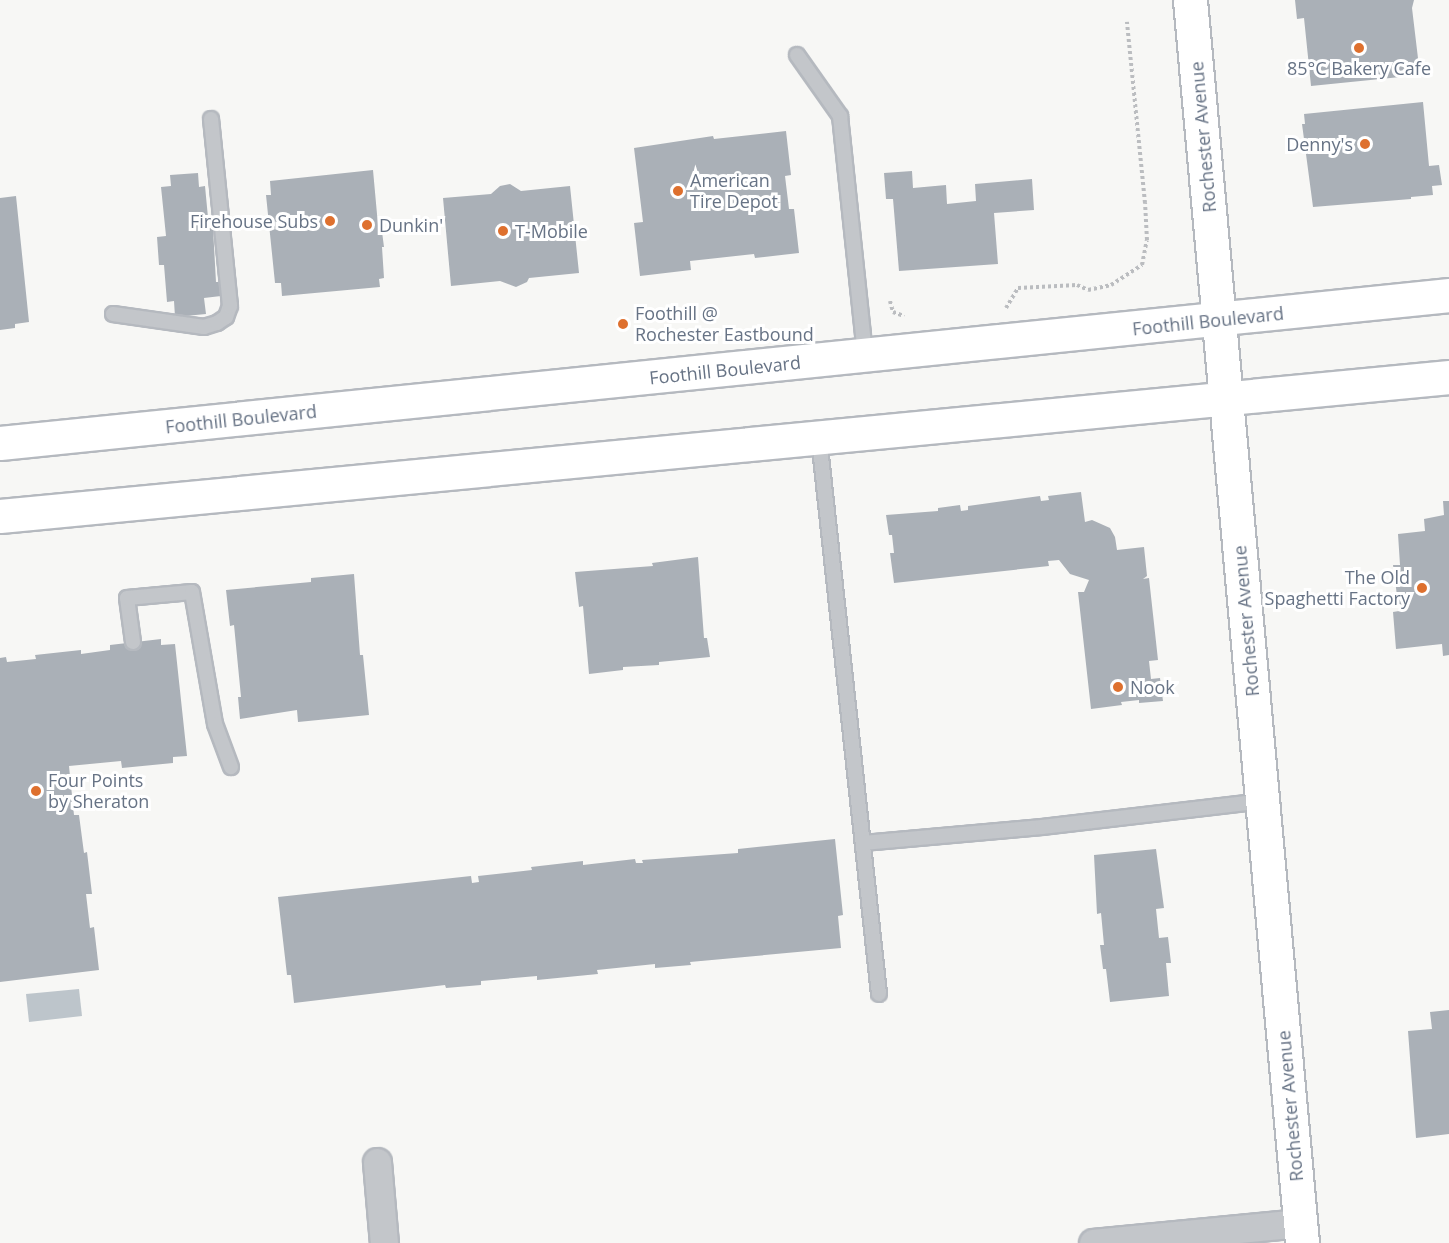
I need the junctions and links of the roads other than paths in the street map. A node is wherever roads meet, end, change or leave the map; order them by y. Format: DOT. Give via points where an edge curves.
graph roads {
  1 [pos="1190,0"];
  2 [pos="797,55"];
  3 [pos="211,119"];
  4 [pos="1449,295"];
  5 [pos="113,314"];
  6 [pos="1219,320"];
  7 [pos="865,356"];
  8 [pos="1449,377"];
  9 [pos="1226,399"];
  10 [pos="819,438"];
  11 [pos="0,443"];
  12 [pos="0,516"];
  13 [pos="133,642"];
  14 [pos="231,767"];
  15 [pos="1263,801"];
  16 [pos="863,843"];
  17 [pos="879,994"];
  18 [pos="377,1162"];
  19 [pos="1301,1233"];
  20 [pos="384,1243"];
  21 [pos="1093,1243"];
  1 -- 6 [label="main road, Rochester Avenue"];
  2 -- 7 [label="lane" via="840,116"];
  3 -- 5 [label="lane" via="230,306 226,317 204,327"];
  4 -- 6 [label="main road, Foothill Boulevard"];
  6 -- 7 [label="main road, Foothill Boulevard"];
  6 -- 9 [label="main road, Rochester Avenue"];
  7 -- 11 [label="main road, Foothill Boulevard"];
  8 -- 9 [label="main road"];
  9 -- 10 [label="main road"];
  9 -- 15 [label="main road, Rochester Avenue"];
  10 -- 12 [label="main road"];
  10 -- 16 [label="lane"];
  13 -- 14 [label="lane" via="127,598 192,592 215,724"];
  15 -- 16 [label="lane"];
  15 -- 19 [label="main road, Rochester Avenue"];
  16 -- 17 [label="lane"];
  18 -- 20 [label="street"];
  19 -- 21 [label="street"];
}
